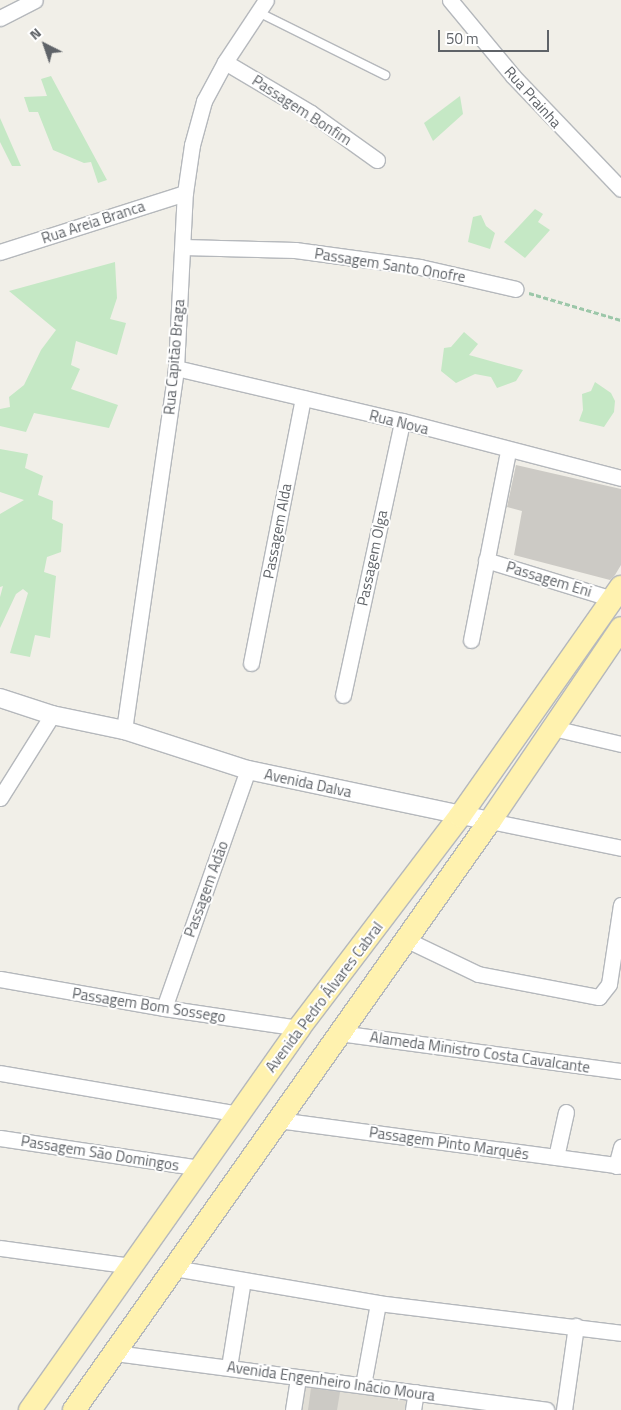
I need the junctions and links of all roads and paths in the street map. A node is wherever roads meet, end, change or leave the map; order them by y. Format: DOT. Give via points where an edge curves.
graph roads {
  1 [pos="35,0"];
  2 [pos="450,0"];
  3 [pos="262,6"];
  4 [pos="0,18"];
  5 [pos="225,62"];
  6 [pos="385,75"];
  7 [pos="377,160"];
  8 [pos="621,189"];
  9 [pos="185,193"];
  10 [pos="183,247"];
  11 [pos="0,252"];
  12 [pos="516,289"];
  13 [pos="621,320"];
  14 [pos="176,368"];
  15 [pos="302,398"];
  16 [pos="402,421"];
  17 [pos="508,451"];
  18 [pos="621,478"];
  19 [pos="486,560"];
  20 [pos="617,593"];
  21 [pos="621,628"];
  22 [pos="472,640"];
  23 [pos="613,645"];
  24 [pos="250,663"];
  25 [pos="343,695"];
  26 [pos="0,698"];
  27 [pos="52,715"];
  28 [pos="553,728"];
  29 [pos="124,730"];
  30 [pos="621,744"];
  31 [pos="248,770"];
  32 [pos="0,798"];
  33 [pos="460,816"];
  34 [pos="490,821"];
  35 [pos="621,848"];
  36 [pos="621,905"];
  37 [pos="405,939"];
  38 [pos="0,979"];
  39 [pos="164,1008"];
  40 [pos="299,1028"];
  41 [pos="339,1033"];
  42 [pos="621,1071"];
  43 [pos="0,1073"];
  44 [pos="566,1112"];
  45 [pos="239,1114"];
  46 [pos="278,1120"];
  47 [pos="0,1138"];
  48 [pos="621,1147"];
  49 [pos="556,1158"];
  50 [pos="619,1166"];
  51 [pos="200,1168"];
  52 [pos="0,1248"];
  53 [pos="131,1266"];
  54 [pos="174,1268"];
  55 [pos="243,1280"];
  56 [pos="378,1303"];
  57 [pos="576,1326"];
  58 [pos="621,1333"];
  59 [pos="115,1353"];
  60 [pos="228,1367"];
  61 [pos="298,1378"];
  62 [pos="363,1385"];
  63 [pos="416,1392"];
  64 [pos="30,1410"];
  65 [pos="74,1410"];
  66 [pos="294,1410"];
  67 [pos="413,1410"];
  68 [pos="546,1410"];
  69 [pos="564,1410"];
  1 -- 4 [label="street"];
  2 -- 8 [label="street, Rua Prainha" via="545,112"];
  3 -- 5 [label="street, Rua Capitão Braga"];
  3 -- 6 [label="lane"];
  5 -- 7 [label="street, Passagem Bonfim" via="311,113"];
  5 -- 9 [label="street, Rua Capitão Braga" via="204,101 192,145"];
  9 -- 10 [label="street, Rua Capitão Braga"];
  9 -- 11 [label="street, Rua Areia Branca"];
  10 -- 12 [label="street, Passagem Santo Onofre" via="295,250 420,267"];
  10 -- 14 [label="street, Rua Capitão Braga"];
  12 -- 13 [label="path"];
  14 -- 15 [label="street, Rua Nova"];
  14 -- 29 [label="street, Rua Capitão Braga"];
  15 -- 16 [label="street, Rua Nova"];
  15 -- 24 [label="street, Passagem Alda"];
  16 -- 17 [label="street, Rua Nova"];
  16 -- 25 [label="street, Passagem Olga"];
  17 -- 18 [label="street, Rua Nova"];
  17 -- 19 [label="street, Passagem Eni"];
  19 -- 20 [label="street, Passagem Eni"];
  19 -- 22 [label="street, Passagem Eni"];
  20 -- 33 [label="main road, Avenida Pedro Álvares Cabral"];
  21 -- 23 [label="main road, Avenida Pedro Álvares Cabral"];
  23 -- 28 [label="main road, Avenida Pedro Álvares Cabral"];
  26 -- 27 [label="street, Avenida Dalva"];
  27 -- 29 [label="street, Avenida Dalva"];
  27 -- 32 [label="street"];
  28 -- 30 [label="street"];
  28 -- 34 [label="main road, Avenida Pedro Álvares Cabral"];
  29 -- 31 [label="street, Avenida Dalva"];
  31 -- 33 [label="street, Avenida Dalva"];
  31 -- 39 [label="street, Passagem Adão"];
  33 -- 34 [label="street, Avenida Dalva"];
  33 -- 40 [label="main road, Avenida Pedro Álvares Cabral"];
  34 -- 35 [label="street, Avenida Dalva"];
  34 -- 37 [label="main road, Avenida Pedro Álvares Cabral"];
  36 -- 37 [label="street" via="609,984 599,997 478,974"];
  37 -- 41 [label="main road, Avenida Pedro Álvares Cabral"];
  38 -- 39 [label="street, Passagem Bom Sossego"];
  39 -- 40 [label="street, Passagem Bom Sossego"];
  40 -- 45 [label="main road, Avenida Pedro Álvares Cabral"];
  41 -- 42 [label="street, Alameda Ministro Costa Cavalcante"];
  41 -- 46 [label="main road, Avenida Pedro Álvares Cabral"];
  43 -- 45 [label="street"];
  44 -- 49 [label="street"];
  45 -- 51 [label="main road, Avenida Pedro Álvares Cabral"];
  46 -- 49 [label="street, Passagem Pinto Marquês"];
  46 -- 54 [label="main road, Avenida Pedro Álvares Cabral"];
  47 -- 51 [label="street, Passagem São Domingos"];
  48 -- 50 [label="street"];
  49 -- 50 [label="street, Passagem Pinto Marquês"];
  51 -- 53 [label="main road, Avenida Pedro Álvares Cabral"];
  52 -- 53 [label="street"];
  53 -- 64 [label="main road, Avenida Pedro Álvares Cabral"];
  54 -- 55 [label="street"];
  54 -- 59 [label="main road, Avenida Pedro Álvares Cabral"];
  55 -- 56 [label="street"];
  55 -- 60 [label="street"];
  56 -- 57 [label="street"];
  56 -- 62 [label="street"];
  57 -- 58 [label="street"];
  57 -- 69 [label="street"];
  59 -- 60 [label="street, Avenida Engenheiro Inácio Moura"];
  59 -- 65 [label="main road, Avenida Pedro Álvares Cabral"];
  60 -- 61 [label="street, Avenida Engenheiro Inácio Moura"];
  61 -- 62 [label="street, Avenida Engenheiro Inácio Moura"];
  61 -- 66 [label="street"];
  62 -- 63 [label="street, Avenida Engenheiro Inácio Moura"];
  63 -- 67 [label="street"];
  63 -- 68 [label="street, Avenida Engenheiro Inácio Moura"];
}
